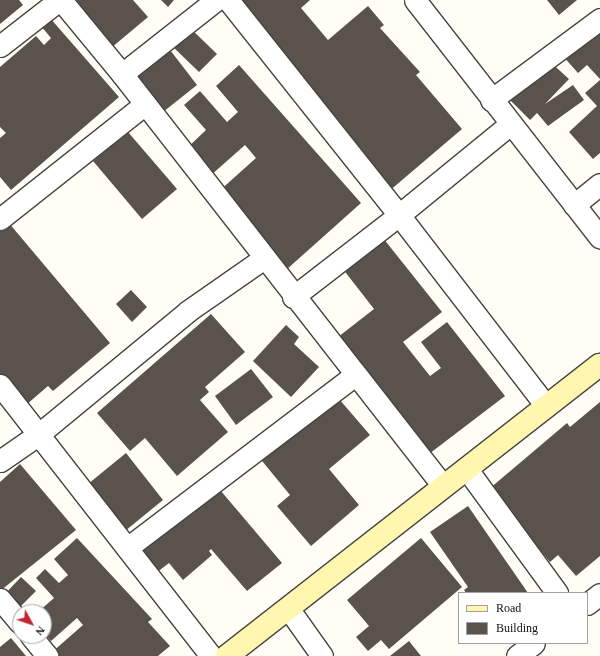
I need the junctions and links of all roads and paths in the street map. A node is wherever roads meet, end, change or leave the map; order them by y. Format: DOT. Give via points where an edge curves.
graph roads {
  1 [pos="60,0"];
  2 [pos="216,0"];
  3 [pos="228,0"];
  4 [pos="415,0"];
  5 [pos="600,19"];
  6 [pos="0,46"];
  7 [pos="122,74"];
  8 [pos="491,100"];
  9 [pos="145,104"];
  10 [pos="510,124"];
  11 [pos="600,184"];
  12 [pos="574,205"];
  13 [pos="399,215"];
  14 [pos="0,219"];
  15 [pos="600,238"];
  16 [pos="264,258"];
  17 [pos="293,297"];
  18 [pos="600,365"];
  19 [pos="355,375"];
  20 [pos="0,385"];
  21 [pos="546,406"];
  22 [pos="39,434"];
  23 [pos="0,461"];
  24 [pos="466,468"];
  25 [pos="443,486"];
  26 [pos="127,548"];
  27 [pos="556,592"];
  28 [pos="600,594"];
  29 [pos="0,599"];
  30 [pos="588,603"];
  31 [pos="288,608"];
  32 [pos="12,613"];
  33 [pos="37,644"];
  34 [pos="533,644"];
  35 [pos="47,656"];
  36 [pos="211,656"];
  37 [pos="227,656"];
  38 [pos="322,656"];
  39 [pos="517,656"];
  1 -- 6 [label="street"];
  1 -- 7 [label="street"];
  2 -- 7 [label="street"];
  3 -- 13 [label="street"];
  4 -- 8 [label="street"];
  5 -- 8 [label="street"];
  7 -- 9 [label="street"];
  8 -- 10 [label="street"];
  9 -- 14 [label="street"];
  9 -- 16 [label="street"];
  10 -- 12 [label="street"];
  10 -- 13 [label="street"];
  11 -- 12 [label="street"];
  12 -- 15 [label="street"];
  13 -- 17 [label="street"];
  13 -- 21 [label="street"];
  16 -- 17 [label="street"];
  16 -- 22 [label="street" via="188,311"];
  17 -- 19 [label="street"];
  18 -- 21 [label="street"];
  19 -- 25 [label="street"];
  19 -- 26 [label="street"];
  20 -- 22 [label="street"];
  21 -- 24 [label="street"];
  22 -- 23 [label="street"];
  22 -- 26 [label="street"];
  24 -- 25 [label="street"];
  24 -- 27 [label="street"];
  25 -- 31 [label="street"];
  26 -- 36 [label="street"];
  28 -- 30 [label="street"];
  29 -- 32 [label="street"];
  31 -- 37 [label="street"];
  31 -- 38 [label="street"];
  33 -- 35 [label="street"];
  34 -- 39 [label="street"];
}
